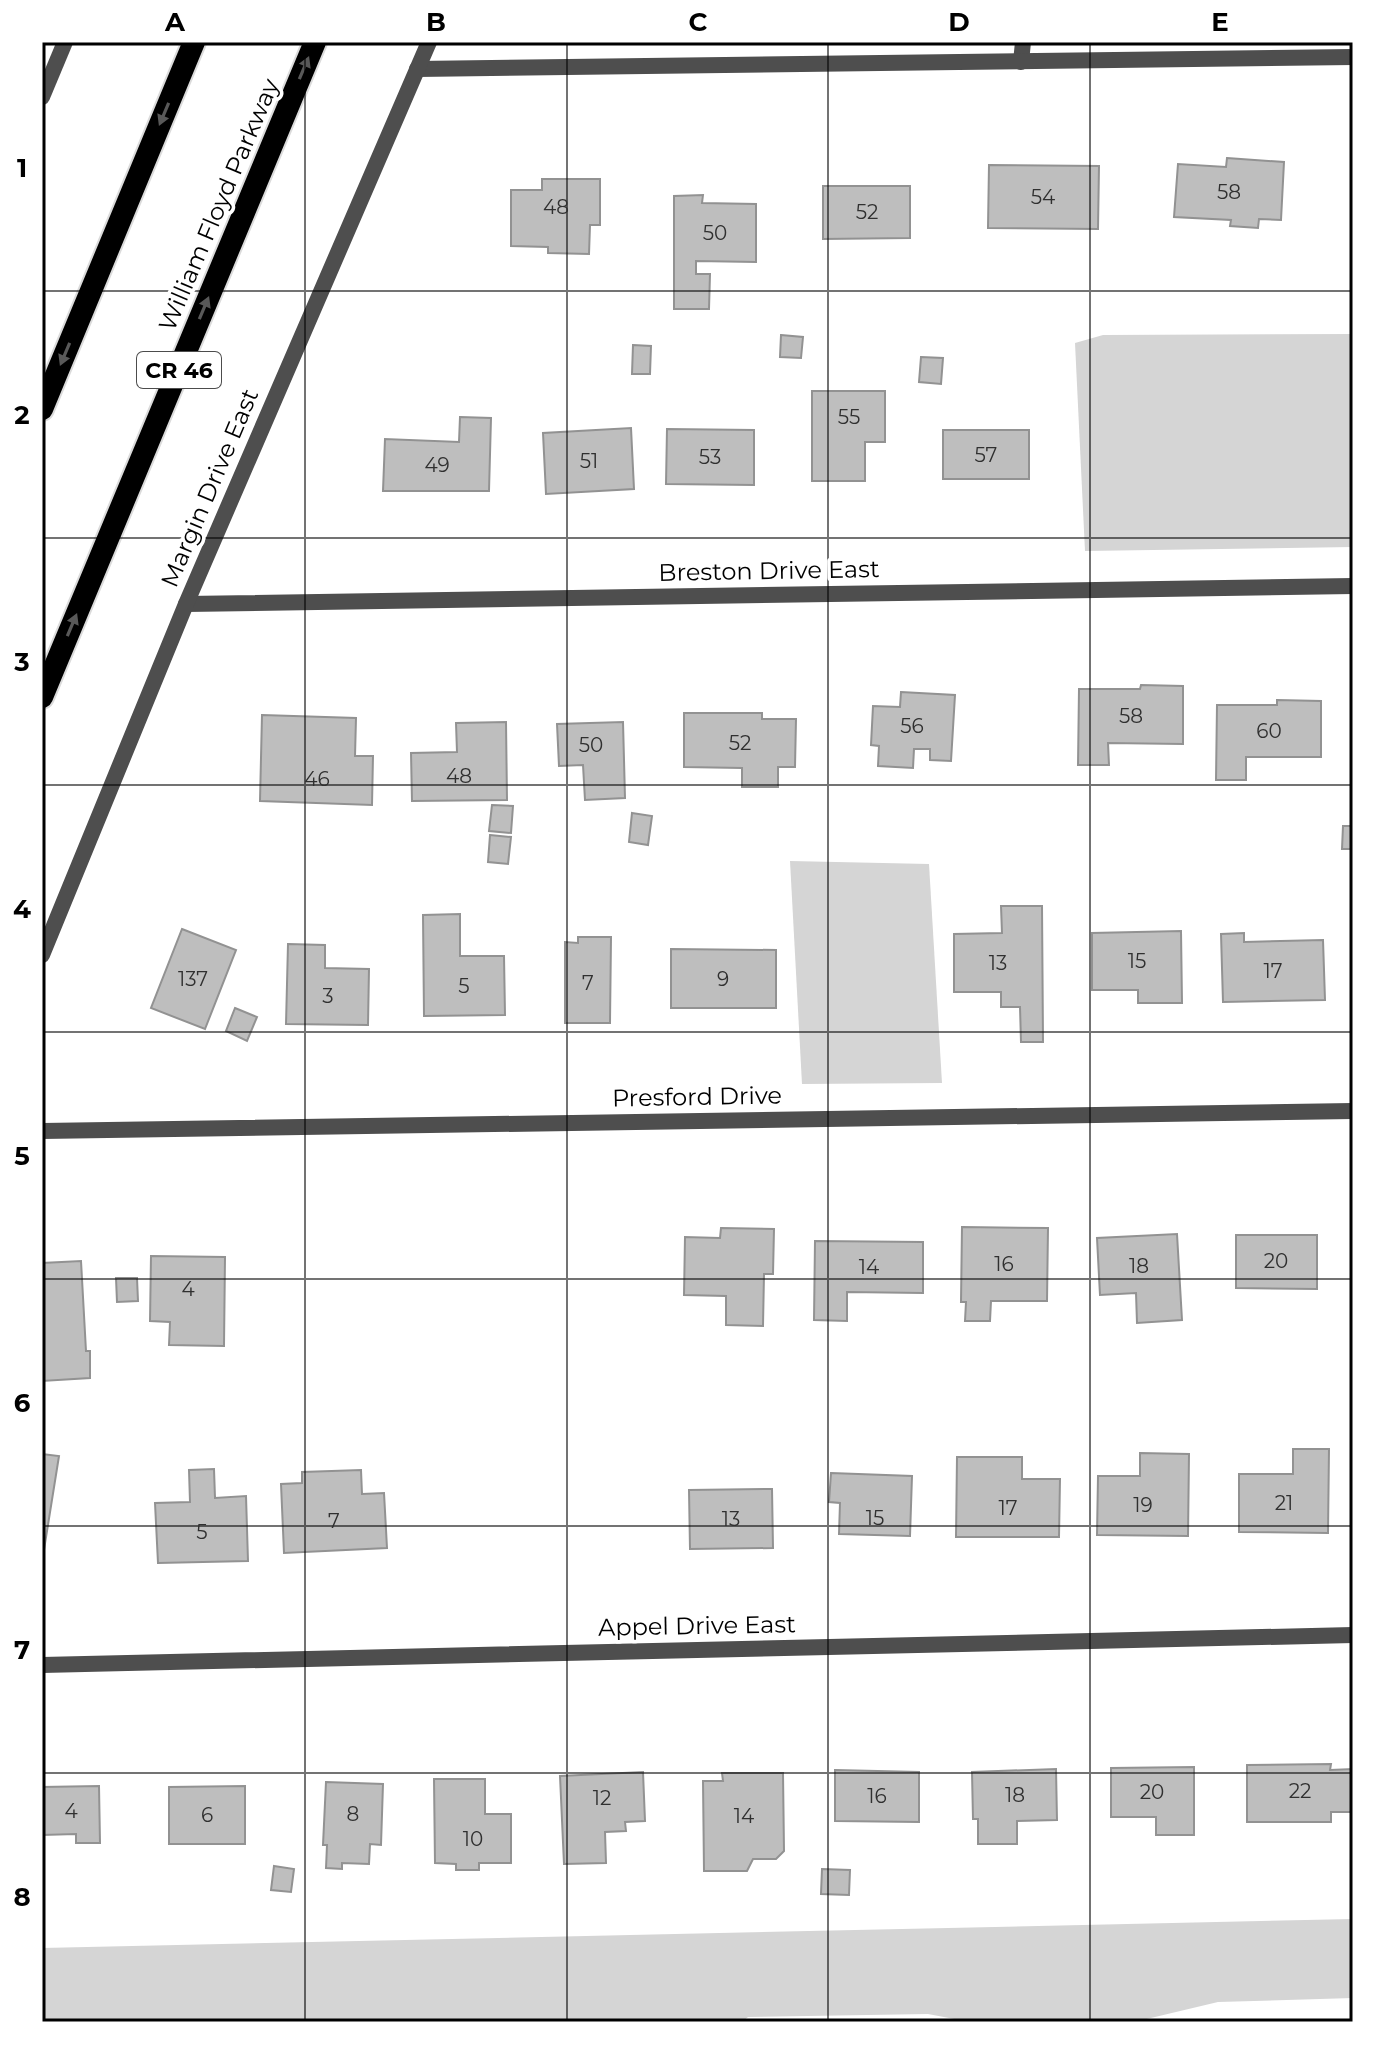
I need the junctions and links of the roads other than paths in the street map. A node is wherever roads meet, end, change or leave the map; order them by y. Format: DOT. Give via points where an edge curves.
graph roads {
  1 [pos="65,42"];
  2 [pos="194,42"];
  3 [pos="315,42"];
  4 [pos="429,42"];
  5 [pos="1023,42"];
  6 [pos="1353,57"];
  7 [pos="1021,62"];
  8 [pos="417,69"];
  9 [pos="42,97"];
  10 [pos="42,409"];
  11 [pos="1353,586"];
  12 [pos="186,604"];
  13 [pos="42,697"];
  14 [pos="42,955"];
  15 [pos="1353,1111"];
  16 [pos="42,1131"];
  17 [pos="1353,1635"];
  18 [pos="42,1665"];
  1 -- 9 [label="street"];
  2 -- 10 [label="highway, one-way"];
  13 -- 3 [label="highway, William Floyd Parkway / CR 46, one-way"];
  4 -- 8 [label="street, Margin Drive East"];
  5 -- 7 [label="street"];
  6 -- 7 [label="street"];
  7 -- 8 [label="street"];
  8 -- 12 [label="street, Margin Drive East"];
  11 -- 12 [label="street, Breston Drive East"];
  12 -- 14 [label="street, Margin Drive East"];
  15 -- 16 [label="street, Presford Drive"];
  17 -- 18 [label="street, Appel Drive East"];
}
